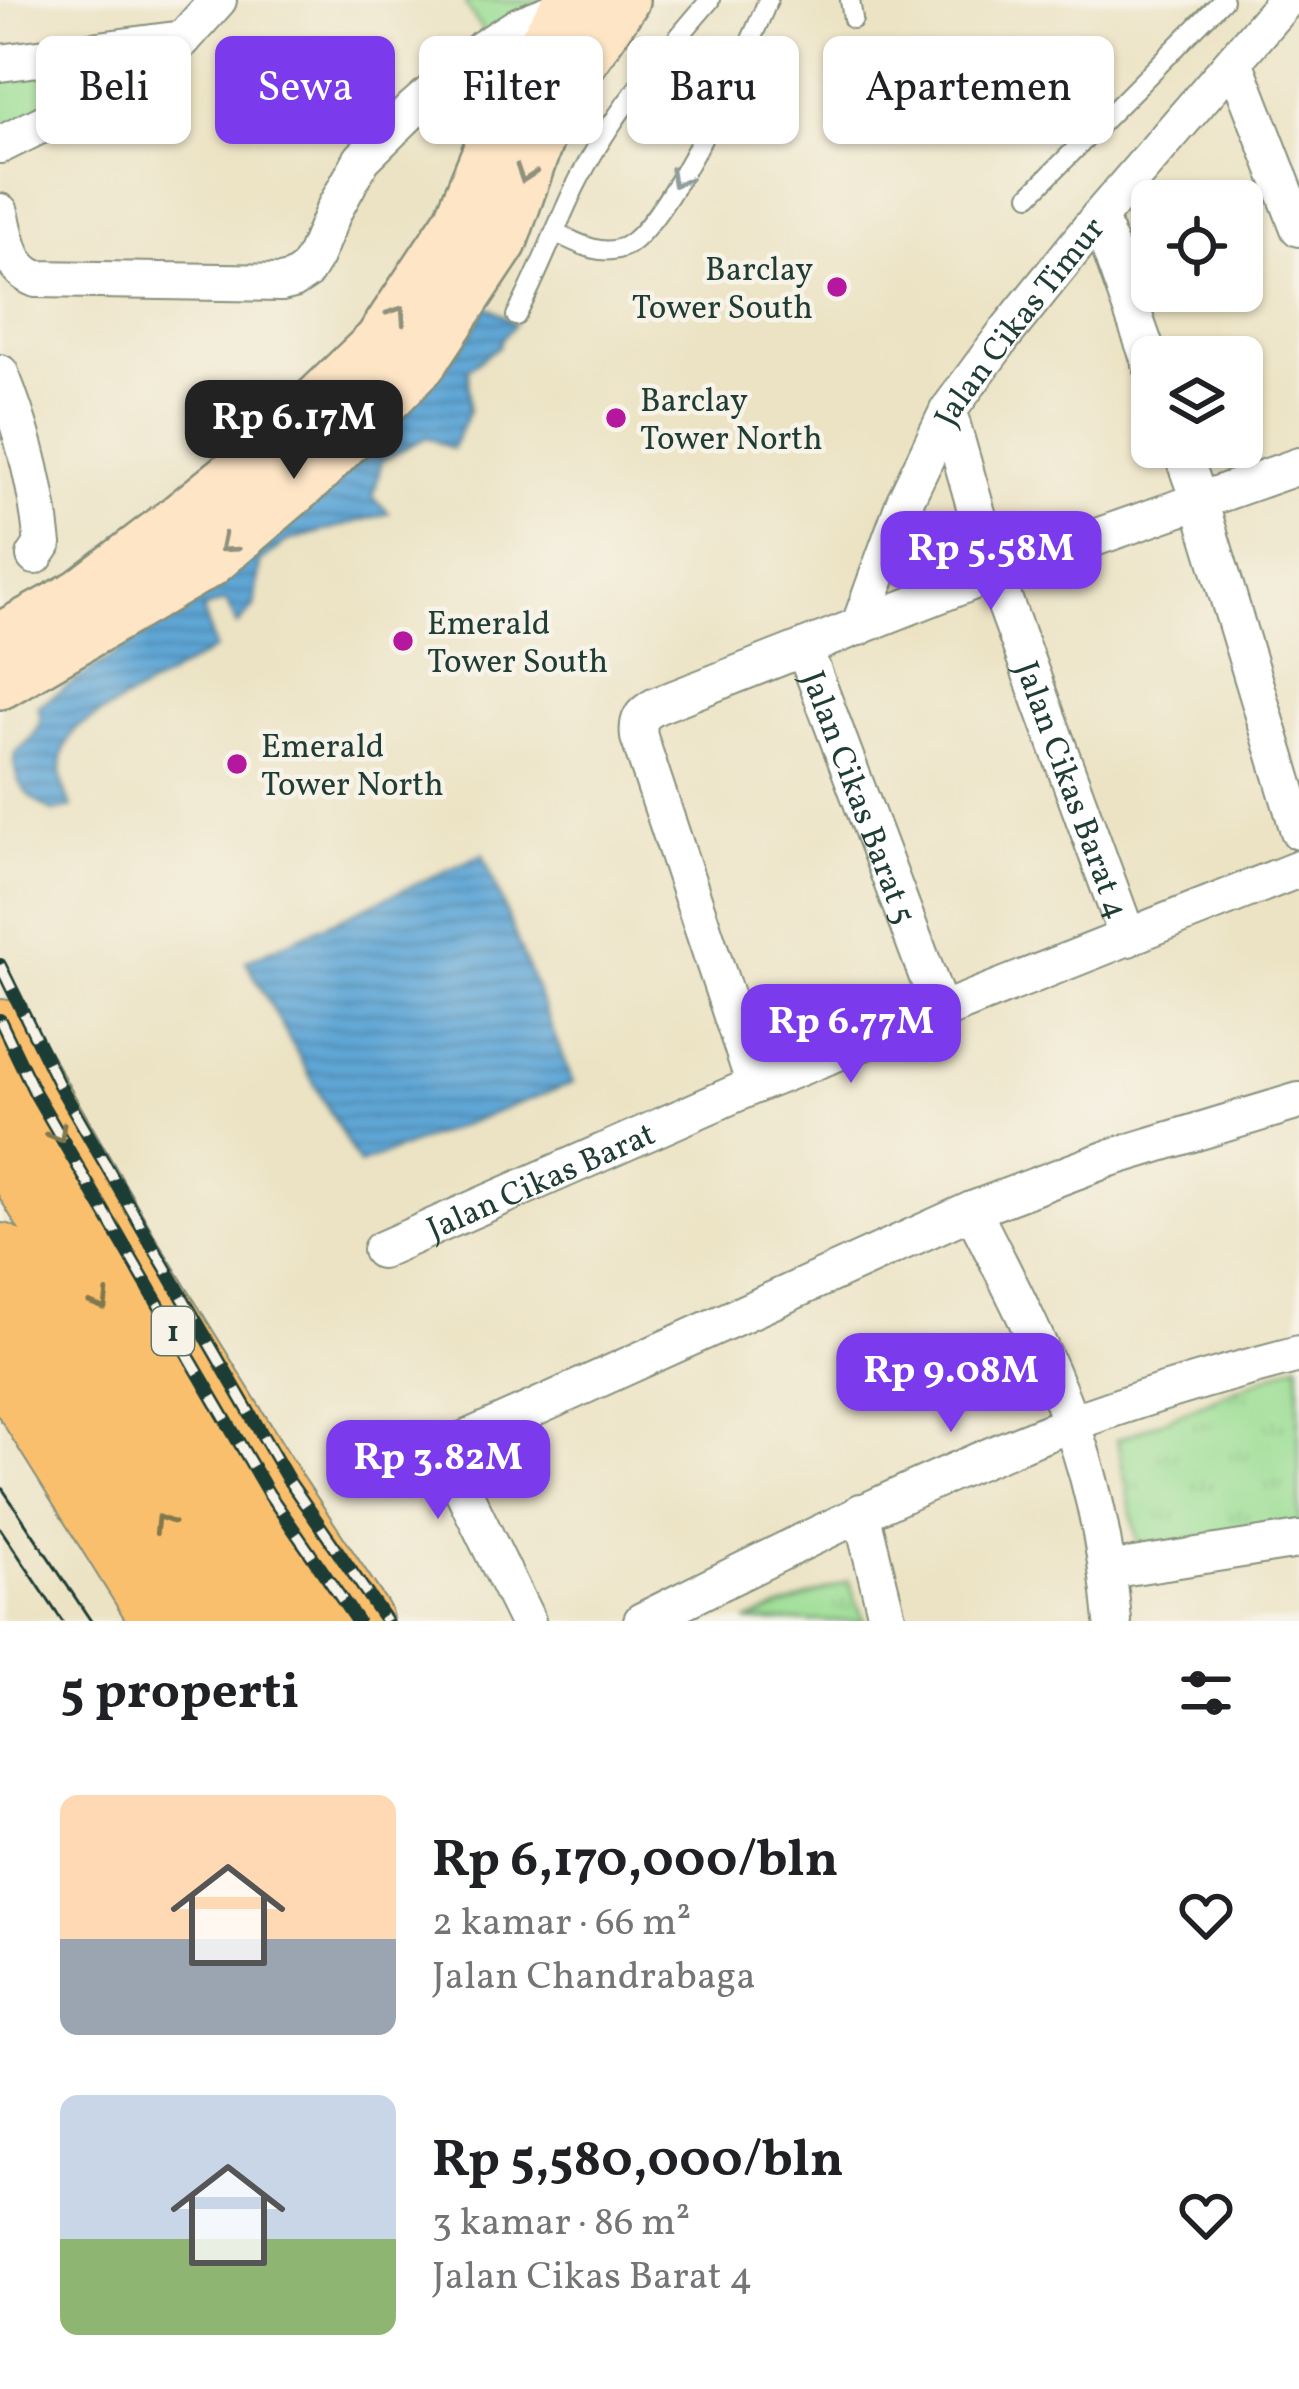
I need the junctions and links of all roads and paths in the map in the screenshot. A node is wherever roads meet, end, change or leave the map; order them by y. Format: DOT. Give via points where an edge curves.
graph roads {
  1 [pos="218,0"];
  2 [pos="622,0"];
  3 [pos="710,0"];
  4 [pos="768,0"];
  5 [pos="1223,0"];
  6 [pos="1286,0"];
  7 [pos="568,4"];
  8 [pos="186,36"];
  9 [pos="36,58"];
  10 [pos="1234,61"];
  11 [pos="0,63"];
  12 [pos="36,127"];
  13 [pos="0,145"];
  14 [pos="1030,195"];
  15 [pos="0,212"];
  16 [pos="1100,218"];
  17 [pos="1299,228"];
  18 [pos="480,231"];
  19 [pos="556,233"];
  20 [pos="516,316"];
  21 [pos="1141,336"];
  22 [pos="0,373"];
  23 [pos="948,411"];
  24 [pos="1299,466"];
  25 [pos="1188,468"];
  26 [pos="1199,500"];
  27 [pos="35,556"];
  28 [pos="994,573"];
  29 [pos="859,627"];
  30 [pos="0,639"];
  31 [pos="804,648"];
  32 [pos="0,683"];
  33 [pos="1299,831"];
  34 [pos="1299,869"];
  35 [pos="1128,938"];
  36 [pos="940,1012"];
  37 [pos="0,1033"];
  38 [pos="755,1085"];
  39 [pos="1299,1102"];
  40 [pos="0,1128"];
  41 [pos="971,1210"];
  42 [pos="381,1250"];
  43 [pos="0,1257"];
  44 [pos="1299,1354"];
  45 [pos="0,1355"];
  46 [pos="1071,1424"];
  47 [pos="861,1512"];
  48 [pos="1299,1540"];
  49 [pos="1108,1570"];
  50 [pos="166,1621"];
  51 [pos="225,1621"];
  52 [pos="300,1621"];
  53 [pos="358,1621"];
  54 [pos="527,1621"];
  55 [pos="643,1621"];
  56 [pos="888,1621"];
  57 [pos="1113,1621"];
  1 -- 8 [label="street"];
  2 -- 18 [label="street, one-way" via="549,107"];
  3 -- 19 [label="lane" via="612,124"];
  4 -- 19 [label="lane, one-way" via="645,232 606,251"];
  5 -- 14 [label="lane"];
  6 -- 10 [label="street, Jalan Cikas Timur"];
  7 -- 15 [label="street" via="482,49 362,159 316,256 292,280 36,279 13,261"];
  7 -- 18 [label="street" via="510,100"];
  9 -- 11 [label="street"];
  10 -- 16 [label="street, Jalan Cikas Timur"];
  10 -- 17 [label="street"];
  12 -- 13 [label="street"];
  16 -- 21 [label="street"];
  16 -- 23 [label="street, Jalan Cikas Timur"];
  30 -- 18 [label="street, one-way" via="82,593 280,437"];
  18 -- 32 [label="street, one-way" via="422,361 311,474 208,562"];
  19 -- 20 [label="lane"];
  22 -- 27 [label="street" via="38,504 43,544"];
  23 -- 28 [label="street, Jalan Cikas Barat 4"];
  23 -- 29 [label="street, Jalan Cikas Timur" via="904,501"];
  24 -- 26 [label="street"];
  25 -- 26 [label="street"];
  26 -- 28 [label="street"];
  26 -- 33 [label="street"];
  28 -- 29 [label="street"];
  28 -- 35 [label="street, Jalan Cikas Barat 4"];
  29 -- 31 [label="street"];
  31 -- 36 [label="street, Jalan Cikas Barat 5"];
  31 -- 38 [label="street" via="649,710 637,723"];
  34 -- 35 [label="street, Jalan Cikas Barat"];
  35 -- 36 [label="street, Jalan Cikas Barat"];
  36 -- 38 [label="street, Jalan Cikas Barat"];
  37 -- 53 [label="highway, 1, one-way" via="141,1279"];
  38 -- 42 [label="street, Jalan Cikas Barat"];
  39 -- 41 [label="street" via="1109,1158"];
  40 -- 52 [label="highway, 1, one-way"];
  41 -- 46 [label="street"];
  41 -- 54 [label="street" via="451,1447 448,1460"];
  51 -- 43 [label="highway, one-way"];
  44 -- 46 [label="street"];
  45 -- 50 [label="highway"];
  46 -- 47 [label="street"];
  46 -- 49 [label="street"];
  47 -- 55 [label="street"];
  47 -- 56 [label="street"];
  48 -- 49 [label="street"];
  49 -- 57 [label="street"];
}
